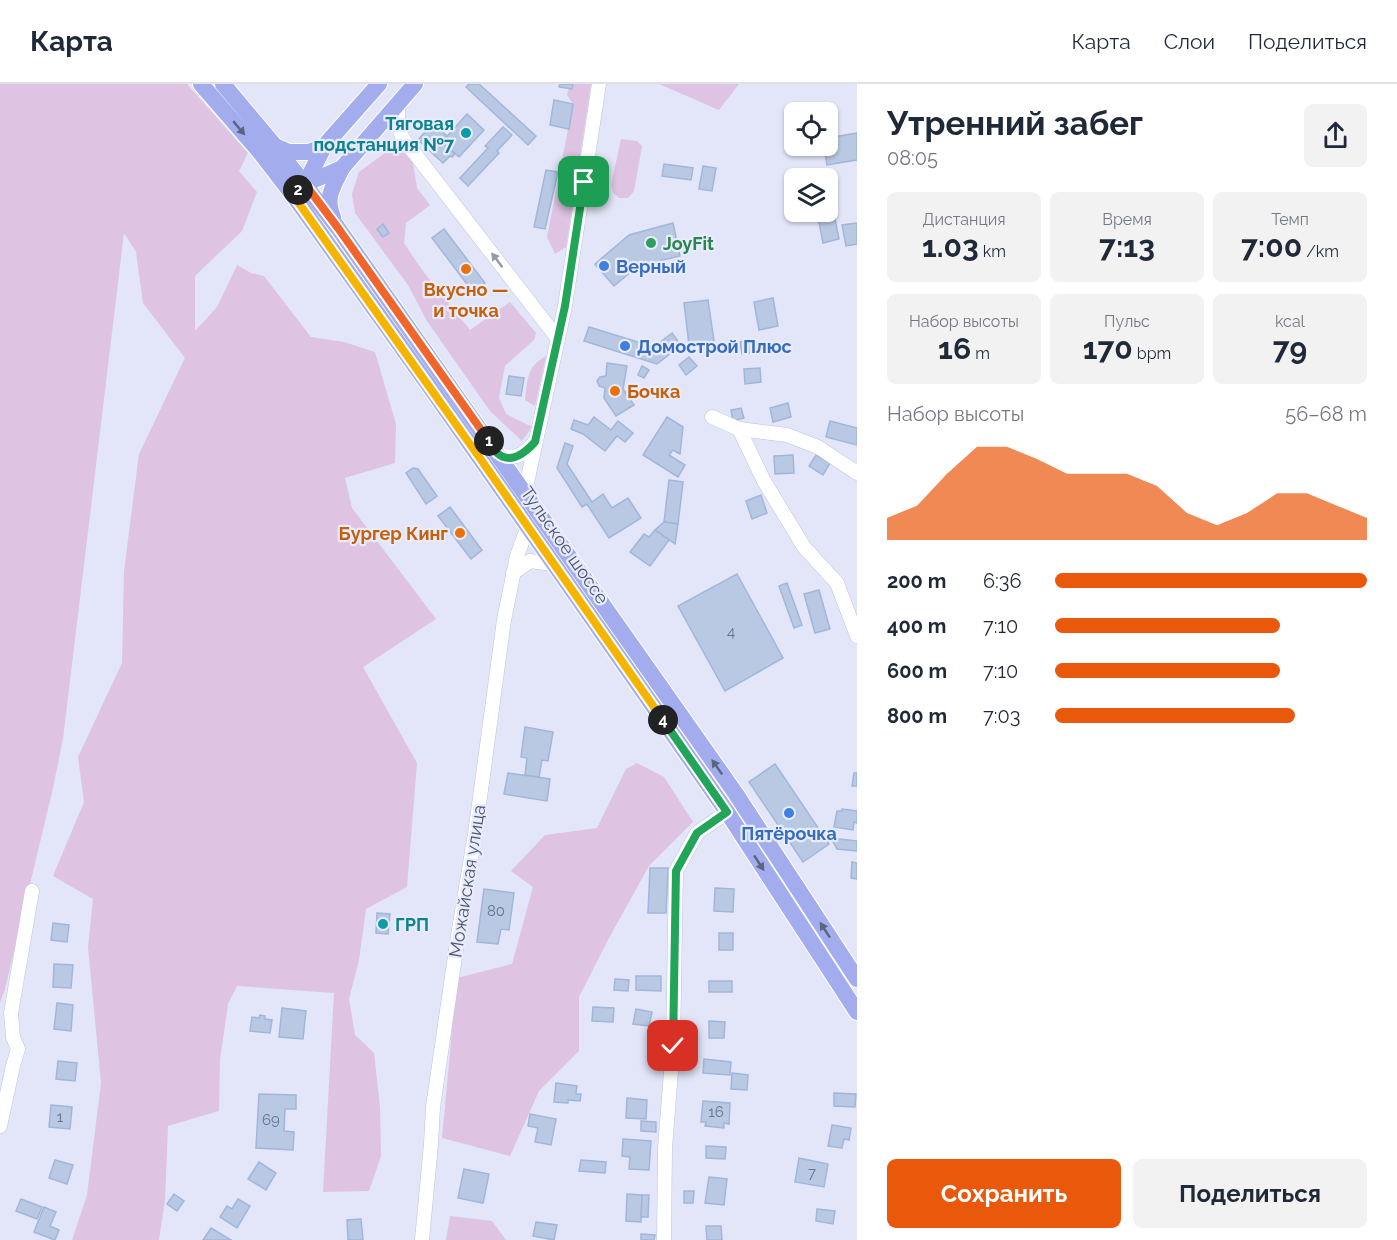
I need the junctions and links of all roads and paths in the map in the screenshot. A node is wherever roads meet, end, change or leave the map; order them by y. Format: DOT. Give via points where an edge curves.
graph roads {
  1 [pos="201,84"];
  2 [pos="223,84"];
  3 [pos="379,84"];
  4 [pos="426,84"];
  5 [pos="599,84"];
  6 [pos="406,94"];
  7 [pos="357,109"];
  8 [pos="377,127"];
  9 [pos="274,146"];
  10 [pos="323,147"];
  11 [pos="342,168"];
  12 [pos="299,190"];
  13 [pos="338,228"];
  14 [pos="558,339"];
  15 [pos="712,417"];
  16 [pos="740,429"];
  17 [pos="535,442"];
  18 [pos="498,454"];
  19 [pos="857,473"];
  20 [pos="525,492"];
  21 [pos="528,526"];
  22 [pos="554,564"];
  23 [pos="513,573"];
  24 [pos="857,636"];
  25 [pos="727,812"];
  26 [pos="32,891"];
  27 [pos="857,979"];
  28 [pos="857,1012"];
  29 [pos="0,1126"];
  30 [pos="422,1240"];
  31 [pos="664,1240"];
  1 -- 12 [label="main road, Тульское шоссе, one-way"];
  2 -- 9 [label="main road, Тульское шоссе"];
  3 -- 7 [label="main road"];
  4 -- 6 [label="street"];
  5 -- 14 [label="street"];
  6 -- 8 [label="main road"];
  14 -- 6 [label="street, one-way" via="402,137 398,125"];
  7 -- 8 [label="main road"];
  7 -- 10 [label="main road"];
  8 -- 11 [label="main road"];
  9 -- 10 [label="main road" via="289,153"];
  9 -- 12 [label="main road, Тульское шоссе"];
  10 -- 12 [label="main road"];
  11 -- 12 [label="main road"];
  11 -- 13 [label="main road" via="329,197"];
  12 -- 13 [label="main road, Тульское шоссе"];
  12 -- 21 [label="main road, Тульское шоссе"];
  13 -- 18 [label="main road, Тульское шоссе"];
  14 -- 17 [label="street"];
  15 -- 16 [label="street"];
  16 -- 19 [label="street" via="787,435 818,447"];
  16 -- 24 [label="street" via="764,481 804,547 837,583"];
  17 -- 18 [label="street" via="517,457"];
  17 -- 20 [label="street"];
  18 -- 20 [label="main road, Тульское шоссе"];
  27 -- 20 [label="main road, Тульское шоссе, one-way" via="736,794"];
  21 -- 22 [label="main road, Тульское шоссе"];
  21 -- 23 [label="street, Можайская улица"];
  22 -- 23 [label="street" via="530,561"];
  22 -- 25 [label="main road, Тульское шоссе"];
  23 -- 30 [label="street, Можайская улица" via="433,1107"];
  25 -- 28 [label="main road, Тульское шоссе, one-way"];
  25 -- 31 [label="street" via="697,833 676,871"];
  26 -- 29 [label="street" via="11,1013 18,1049"];
}
